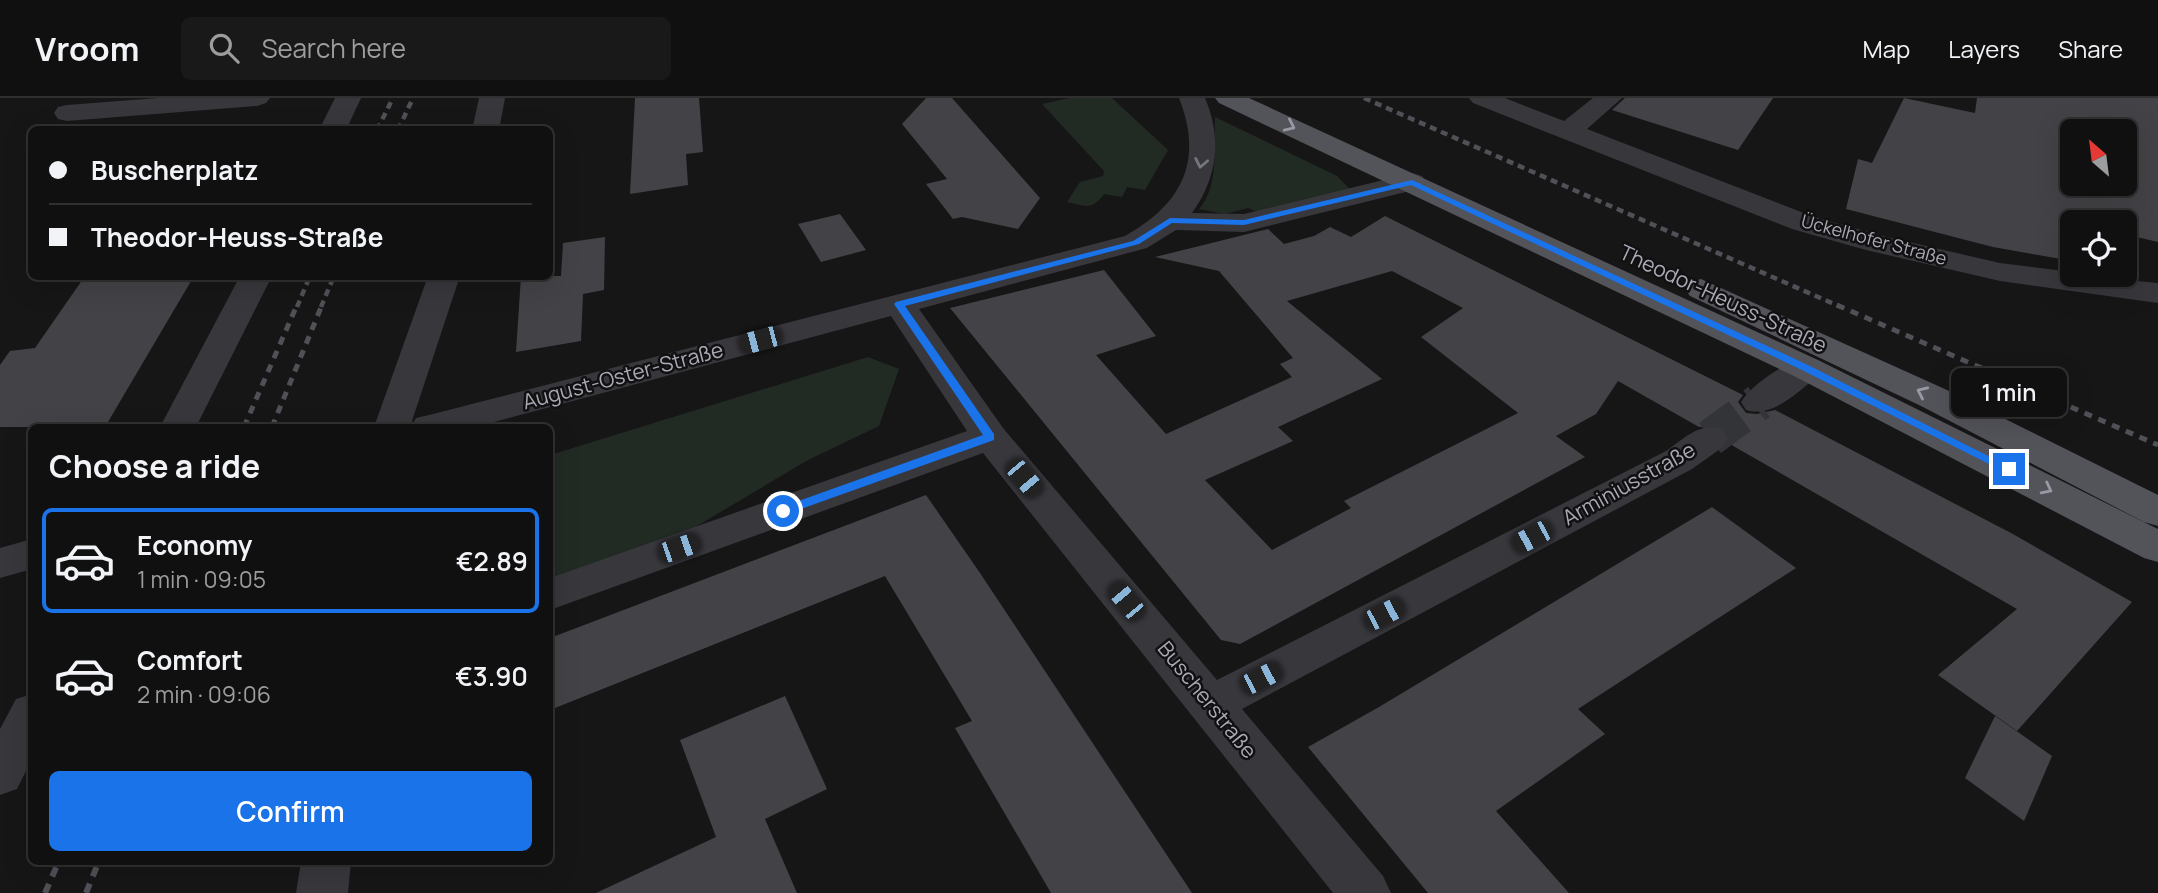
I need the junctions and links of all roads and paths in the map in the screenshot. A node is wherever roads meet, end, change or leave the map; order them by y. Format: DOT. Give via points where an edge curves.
graph roads {
  1 [pos="257,98"];
  2 [pos="348,98"];
  3 [pos="492,98"];
  4 [pos="1192,98"];
  5 [pos="1228,98"];
  6 [pos="1283,98"];
  7 [pos="1482,98"];
  8 [pos="1609,98"];
  9 [pos="67,113"];
  10 [pos="334,126"];
  11 [pos="486,126"];
  12 [pos="1568,131"];
  13 [pos="1412,183"];
  14 [pos="1170,220"];
  15 [pos="254,280"];
  16 [pos="443,280"];
  17 [pos="2158,293"];
  18 [pos="899,304"];
  19 [pos="1806,368"];
  20 [pos="1759,402"];
  21 [pos="180,424"];
  22 [pos="393,424"];
  23 [pos="440,424"];
  24 [pos="990,437"];
  25 [pos="1710,438"];
  26 [pos="2158,512"];
  27 [pos="2158,547"];
  28 [pos="28,555"];
  29 [pos="0,563"];
  30 [pos="553,593"];
  31 [pos="1211,704"];
  32 [pos="28,721"];
  33 [pos="0,775"];
  34 [pos="326,865"];
  35 [pos="322,893"];
  36 [pos="1364,893"];
  1 -- 9 [label="street"];
  2 -- 10 [label="street"];
  3 -- 11 [label="street"];
  4 -- 14 [label="street, August-Oster-Straße, one-way" via="1200,114 1203,151 1198,178 1187,201"];
  5 -- 13 [label="main road, Theodor-Heuss-Straße, one-way"];
  26 -- 6 [label="main road, Theodor-Heuss-Straße, one-way" via="1934,398"];
  7 -- 12 [label="street, Ückelhofer Straße"];
  8 -- 12 [label="street"];
  12 -- 17 [label="street, Ückelhofer Straße" via="1804,223 1877,244 2000,272"];
  13 -- 14 [label="street" via="1244,223"];
  13 -- 19 [label="main road, Theodor-Heuss-Straße"];
  14 -- 18 [label="street, August-Oster-Straße" via="1136,243"];
  15 -- 21 [label="street"];
  16 -- 22 [label="street"];
  18 -- 23 [label="street, August-Oster-Straße"];
  18 -- 24 [label="street, Buscherstraße"];
  19 -- 20 [label="street"];
  19 -- 27 [label="main road, Theodor-Heuss-Straße, one-way"];
  24 -- 30 [label="street"];
  24 -- 31 [label="street, Buscherstraße"];
  25 -- 31 [label="street, Arminiusstraße" via="1679,460"];
  28 -- 29 [label="street"];
  31 -- 36 [label="street, Buscherstraße"];
  32 -- 33 [label="street"];
  34 -- 35 [label="street"];
}
